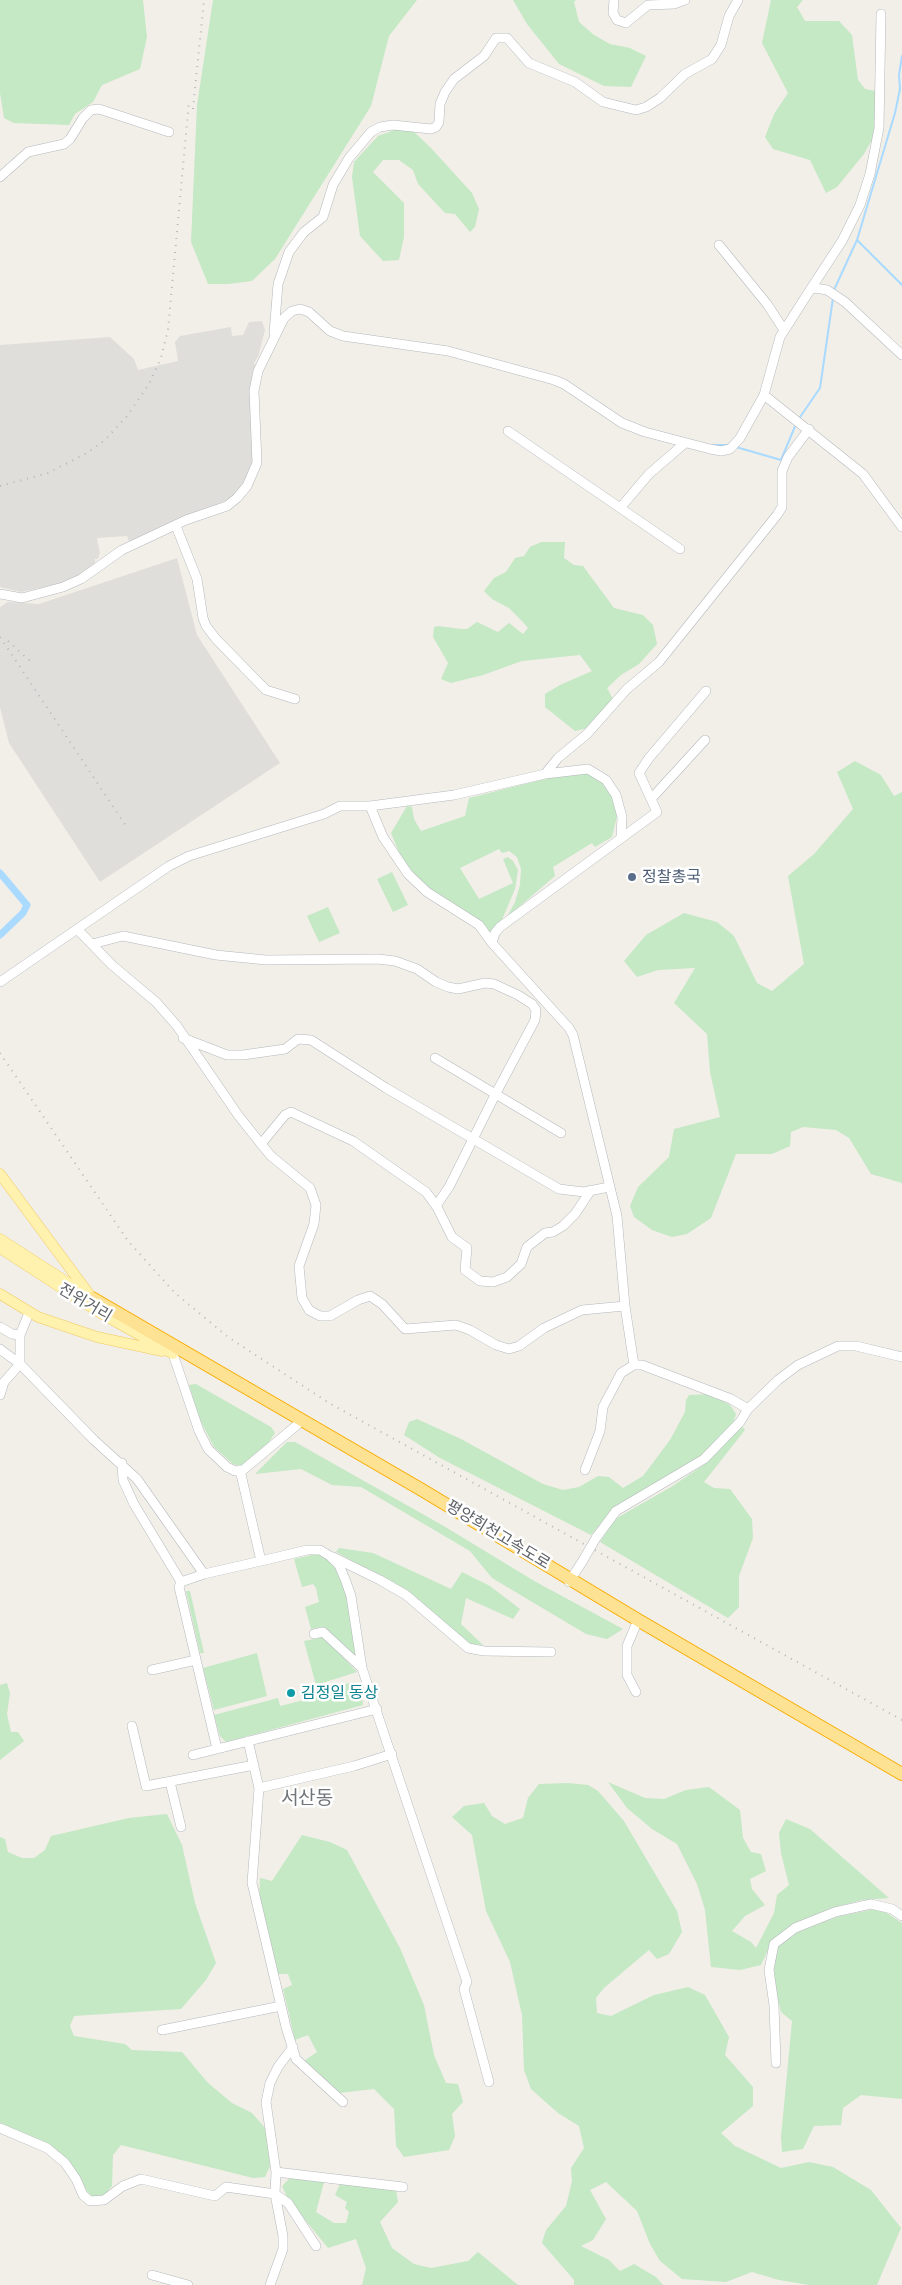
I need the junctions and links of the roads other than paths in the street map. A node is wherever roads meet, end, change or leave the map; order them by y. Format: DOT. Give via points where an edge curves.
graph roads {
  1 [pos="614,0"];
  2 [pos="685,0"];
  3 [pos="738,0"];
  4 [pos="881,14"];
  5 [pos="169,132"];
  6 [pos="0,177"];
  7 [pos="719,245"];
  8 [pos="810,290"];
  9 [pos="784,330"];
  10 [pos="273,338"];
  11 [pos="902,355"];
  12 [pos="764,395"];
  13 [pos="809,429"];
  14 [pos="508,431"];
  15 [pos="685,443"];
  16 [pos="622,508"];
  17 [pos="176,526"];
  18 [pos="902,527"];
  19 [pos="680,549"];
  20 [pos="0,594"];
  21 [pos="706,691"];
  22 [pos="295,699"];
  23 [pos="705,740"];
  24 [pos="545,774"];
  25 [pos="651,799"];
  26 [pos="370,806"];
  27 [pos="621,836"];
  28 [pos="77,929"];
  29 [pos="492,943"];
  30 [pos="92,944"];
  31 [pos="0,982"];
  32 [pos="183,1038"];
  33 [pos="435,1058"];
  34 [pos="495,1095"];
  35 [pos="561,1133"];
  36 [pos="474,1138"];
  37 [pos="261,1144"];
  38 [pos="0,1174"];
  39 [pos="609,1187"];
  40 [pos="592,1190"];
  41 [pos="436,1206"];
  42 [pos="0,1239"];
  43 [pos="0,1248"];
  44 [pos="0,1294"];
  45 [pos="92,1298"];
  46 [pos="624,1306"];
  47 [pos="29,1313"];
  48 [pos="0,1327"];
  49 [pos="20,1335"];
  50 [pos="0,1349"];
  51 [pos="173,1354"];
  52 [pos="902,1357"];
  53 [pos="20,1364"];
  54 [pos="634,1365"];
  55 [pos="0,1391"];
  56 [pos="748,1409"];
  57 [pos="297,1425"];
  58 [pos="122,1463"];
  59 [pos="240,1470"];
  60 [pos="585,1470"];
  61 [pos="330,1556"];
  62 [pos="261,1561"];
  63 [pos="204,1574"];
  64 [pos="570,1581"];
  65 [pos="181,1582"];
  66 [pos="637,1621"];
  67 [pos="314,1634"];
  68 [pos="551,1652"];
  69 [pos="196,1660"];
  70 [pos="362,1668"];
  71 [pos="152,1670"];
  72 [pos="636,1692"];
  73 [pos="377,1709"];
  74 [pos="132,1726"];
  75 [pos="248,1741"];
  76 [pos="217,1749"];
  77 [pos="392,1754"];
  78 [pos="193,1755"];
  79 [pos="254,1765"];
  80 [pos="902,1776"];
  81 [pos="170,1782"];
  82 [pos="259,1788"];
  83 [pos="180,1827"];
  84 [pos="902,1916"];
  85 [pos="281,2006"];
  86 [pos="162,2030"];
  87 [pos="292,2047"];
  88 [pos="776,2063"];
  89 [pos="490,2082"];
  90 [pos="342,2102"];
  91 [pos="0,2128"];
  92 [pos="276,2172"];
  93 [pos="402,2187"];
  94 [pos="275,2194"];
  95 [pos="316,2246"];
  96 [pos="152,2275"];
  97 [pos="188,2285"];
  98 [pos="270,2285"];
  1 -- 2 [label="street" via="613,13 617,20 626,23 648,5"];
  3 -- 10 [label="street" via="729,16 721,45 712,59 685,74 660,98 636,110 603,102 575,82 529,63 507,38 496,38 484,56 454,79 445,92 436,127 393,124 380,127 371,132 350,158 333,185 323,217 304,232 289,252 278,284"];
  4 -- 8 [label="street" via="879,128 870,174 860,205 842,241"];
  5 -- 6 [label="street" via="99,109 91,110 70,139 56,146 28,152"];
  7 -- 9 [label="street"];
  8 -- 9 [label="street"];
  8 -- 11 [label="street" via="816,288 834,294"];
  9 -- 12 [label="street"];
  10 -- 15 [label="street" via="284,318 300,309 309,312 330,331 343,336 448,350 554,380 622,423"];
  10 -- 17 [label="street" via="258,371 254,391 258,449 253,474 237,498 227,506"];
  12 -- 13 [label="street"];
  12 -- 15 [label="street" via="733,446 720,451"];
  13 -- 18 [label="street" via="863,474"];
  13 -- 24 [label="street" via="788,457 782,471 782,507 778,515 659,662 627,689"];
  14 -- 16 [label="street"];
  15 -- 16 [label="street" via="649,474"];
  16 -- 19 [label="street"];
  17 -- 20 [label="street" via="122,550 81,579 63,587 22,598"];
  17 -- 22 [label="street" via="197,579 206,626 266,690"];
  21 -- 25 [label="street" via="642,767 639,773"];
  23 -- 25 [label="street"];
  24 -- 26 [label="street" via="454,796"];
  24 -- 27 [label="street" via="588,769 606,780 619,805"];
  25 -- 27 [label="street" via="657,812"];
  26 -- 28 [label="street" via="340,806 324,814 189,856"];
  26 -- 29 [label="street" via="383,837 408,874 427,892 479,926"];
  27 -- 29 [label="street" via="500,927"];
  28 -- 30 [label="street"];
  28 -- 31 [label="street"];
  29 -- 39 [label="street" via="573,1035"];
  30 -- 32 [label="street" via="156,1002"];
  30 -- 34 [label="street" via="123,936 216,955 266,960 378,959 417,969 448,987 458,989 494,984 518,995 536,1010 535,1020"];
  32 -- 36 [label="street" via="227,1054 243,1055 285,1049 298,1039 311,1040"];
  32 -- 37 [label="street"];
  33 -- 34 [label="street"];
  34 -- 35 [label="street"];
  34 -- 36 [label="street"];
  36 -- 40 [label="street" via="559,1190"];
  36 -- 41 [label="street" via="450,1188"];
  37 -- 41 [label="street" via="285,1115 291,1112 300,1115 354,1141 414,1182"];
  37 -- 46 [label="street" via="310,1188 316,1205 314,1224 299,1266 302,1298 309,1310 320,1316 330,1316 370,1296 405,1329 456,1325 509,1349 582,1310"];
  38 -- 45 [label="main road"];
  39 -- 40 [label="street"];
  39 -- 46 [label="street" via="617,1216"];
  40 -- 41 [label="street" via="563,1226 534,1239 527,1247 521,1264 507,1277 493,1282 480,1281 465,1270 467,1248 452,1237"];
  42 -- 45 [label="main road, 전위거리"];
  43 -- 51 [label="main road, 전위거리"];
  44 -- 47 [label="main road"];
  45 -- 64 [label="highway, 평양희천고속도로" via="422,1490"];
  46 -- 54 [label="street"];
  47 -- 49 [label="street"];
  47 -- 51 [label="main road" via="97,1337"];
  48 -- 49 [label="street"];
  49 -- 53 [label="street"];
  50 -- 53 [label="street"];
  51 -- 57 [label="highway, 평양희천고속도로"];
  51 -- 59 [label="street" via="191,1411 208,1450 227,1467"];
  52 -- 56 [label="street" via="856,1346 838,1346 798,1365"];
  53 -- 55 [label="street"];
  53 -- 58 [label="street" via="94,1440"];
  54 -- 56 [label="street" via="642,1365 731,1399"];
  54 -- 60 [label="street" via="621,1374 603,1407 600,1431"];
  56 -- 64 [label="street, bridge" via="704,1460 616,1511"];
  57 -- 59 [label="street"];
  57 -- 64 [label="highway, 평양희천고속도로"];
  58 -- 63 [label="street" via="137,1479"];
  58 -- 65 [label="street" via="123,1480 134,1504"];
  59 -- 62 [label="street"];
  61 -- 62 [label="street" via="320,1550 307,1550"];
  61 -- 68 [label="street" via="406,1596 468,1648"];
  61 -- 70 [label="street" via="339,1565 351,1596"];
  62 -- 63 [label="street"];
  63 -- 65 [label="street"];
  64 -- 66 [label="highway, 평양희천고속도로"];
  65 -- 69 [label="street" via="179,1587"];
  66 -- 72 [label="street" via="627,1646 627,1675"];
  66 -- 80 [label="highway, 평양희천고속도로"];
  67 -- 70 [label="street" via="323,1632"];
  69 -- 71 [label="street"];
  69 -- 76 [label="street"];
  70 -- 73 [label="street"];
  73 -- 75 [label="street"];
  73 -- 77 [label="street"];
  74 -- 81 [label="street" via="146,1786"];
  75 -- 76 [label="street"];
  75 -- 79 [label="street"];
  76 -- 78 [label="street"];
  77 -- 82 [label="street"];
  77 -- 89 [label="street" via="467,1982 464,1989"];
  79 -- 81 [label="street"];
  79 -- 82 [label="street"];
  81 -- 83 [label="street"];
  82 -- 85 [label="street" via="252,1883"];
  84 -- 88 [label="street" via="871,1904 835,1912 795,1928 774,1944 769,1970"];
  85 -- 86 [label="street"];
  85 -- 87 [label="street"];
  87 -- 90 [label="street" via="303,2067"];
  87 -- 92 [label="street" via="278,2067 266,2102"];
  91 -- 94 [label="street" via="47,2148 65,2164 82,2195 90,2201 104,2200 123,2186 141,2180 215,2196 226,2187"];
  92 -- 93 [label="street"];
  92 -- 94 [label="street"];
  94 -- 95 [label="street" via="288,2204"];
  94 -- 98 [label="street" via="284,2236 283,2249"];
  96 -- 97 [label="street"];
}
